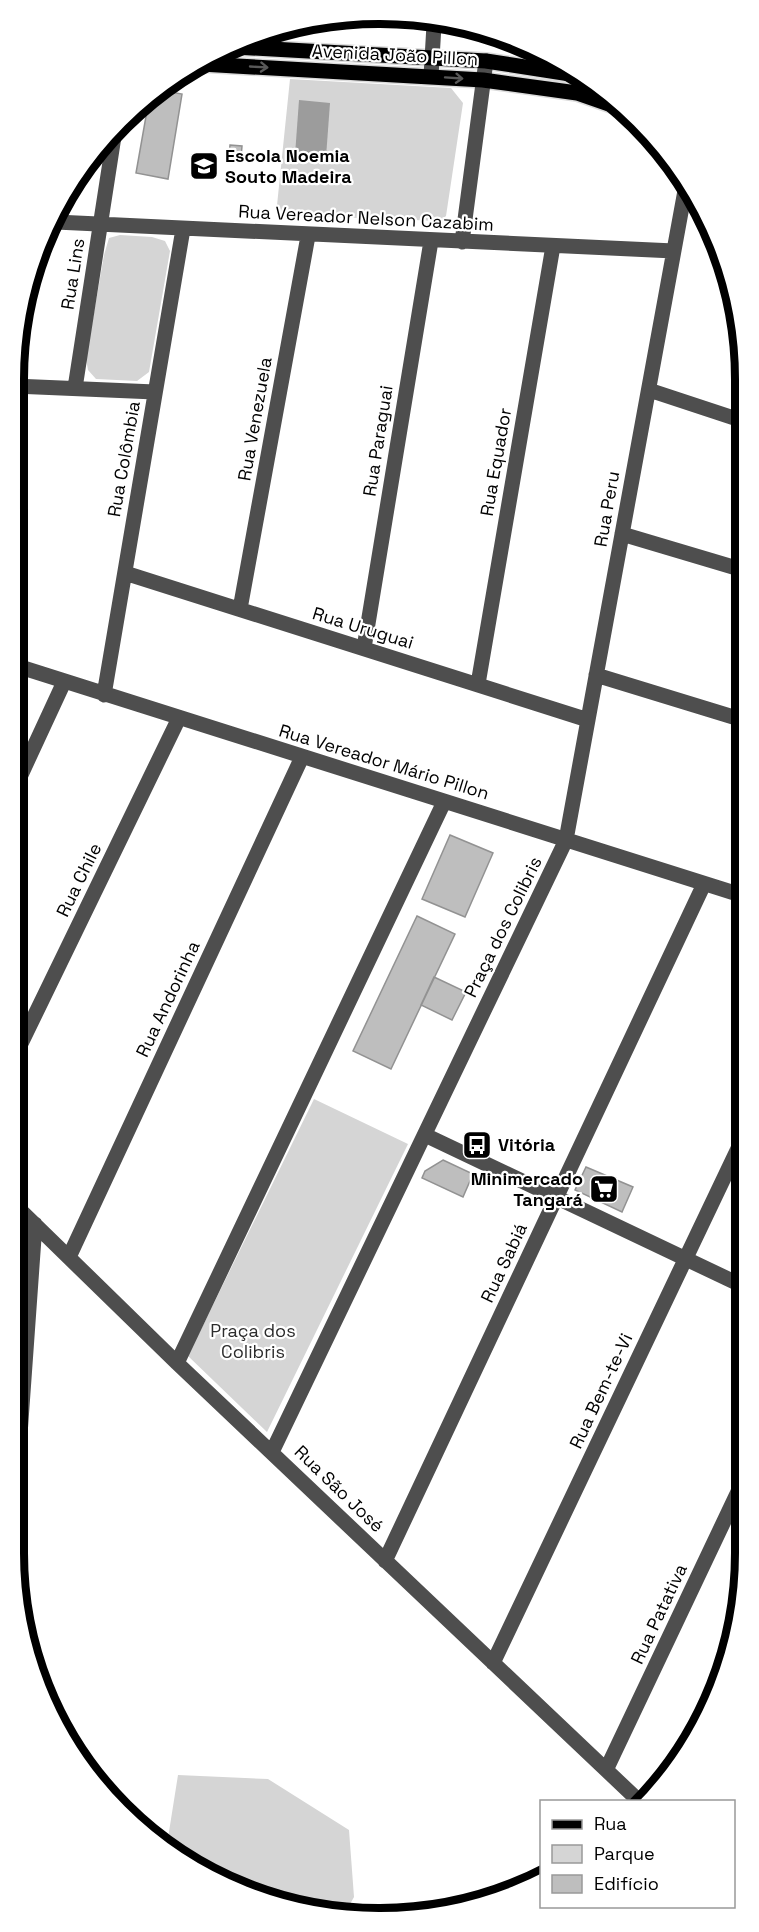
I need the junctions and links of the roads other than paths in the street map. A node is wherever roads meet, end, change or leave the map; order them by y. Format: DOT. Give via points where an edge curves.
graph roads {
  1 [pos="434,28"];
  2 [pos="251,48"];
  3 [pos="433,58"];
  4 [pos="486,61"];
  5 [pos="215,65"];
  6 [pos="557,72"];
  7 [pos="431,76"];
  8 [pos="483,80"];
  9 [pos="601,102"];
  10 [pos="113,144"];
  11 [pos="684,197"];
  12 [pos="61,222"];
  13 [pos="101,225"];
  14 [pos="183,229"];
  15 [pos="308,236"];
  16 [pos="431,241"];
  17 [pos="462,242"];
  18 [pos="553,246"];
  19 [pos="674,251"];
  20 [pos="24,386"];
  21 [pos="75,388"];
  22 [pos="649,390"];
  23 [pos="155,392"];
  24 [pos="735,419"];
  25 [pos="622,534"];
  26 [pos="735,568"];
  27 [pos="125,573"];
  28 [pos="240,609"];
  29 [pos="364,648"];
  30 [pos="24,668"];
  31 [pos="597,675"];
  32 [pos="64,682"];
  33 [pos="478,684"];
  34 [pos="104,695"];
  35 [pos="179,718"];
  36 [pos="735,718"];
  37 [pos="588,720"];
  38 [pos="302,757"];
  39 [pos="24,768"];
  40 [pos="444,802"];
  41 [pos="566,840"];
  42 [pos="704,884"];
  43 [pos="735,894"];
  44 [pos="24,1037"];
  45 [pos="425,1135"];
  46 [pos="735,1155"];
  47 [pos="557,1198"];
  48 [pos="24,1214"];
  49 [pos="35,1224"];
  50 [pos="69,1257"];
  51 [pos="686,1259"];
  52 [pos="735,1282"];
  53 [pos="24,1296"];
  54 [pos="177,1363"];
  55 [pos="272,1452"];
  56 [pos="735,1498"];
  57 [pos="385,1561"];
  58 [pos="493,1663"];
  59 [pos="607,1768"];
  60 [pos="636,1798"];
  1 -- 3 [label="street"];
  2 -- 3 [label="main road, Avenida João Pillon"];
  3 -- 4 [label="main road, Avenida João Pillon"];
  3 -- 7 [label="street"];
  4 -- 6 [label="main road, Avenida João Pillon"];
  4 -- 8 [label="street"];
  5 -- 7 [label="main road, Avenida João Pillon, one-way"];
  7 -- 8 [label="main road, Avenida João Pillon, one-way"];
  8 -- 9 [label="main road, Avenida João Pillon" via="577,93"];
  8 -- 17 [label="street"];
  10 -- 13 [label="street, Rua Lins"];
  11 -- 19 [label="street, Rua Peru"];
  12 -- 13 [label="street, Rua Vereador Nelson Cazabim"];
  13 -- 14 [label="street, Rua Vereador Nelson Cazabim"];
  13 -- 21 [label="street, Rua Lins"];
  14 -- 15 [label="street, Rua Vereador Nelson Cazabim"];
  14 -- 23 [label="street, Rua Colômbia"];
  15 -- 16 [label="street, Rua Vereador Nelson Cazabim"];
  15 -- 28 [label="street, Rua Venezuela"];
  16 -- 17 [label="street, Rua Vereador Nelson Cazabim"];
  16 -- 29 [label="street, Rua Paraguai"];
  17 -- 18 [label="street, Rua Vereador Nelson Cazabim"];
  18 -- 19 [label="street, Rua Vereador Nelson Cazabim"];
  18 -- 33 [label="street, Rua Equador"];
  19 -- 22 [label="street, Rua Peru"];
  20 -- 21 [label="street"];
  21 -- 23 [label="street"];
  22 -- 24 [label="street"];
  22 -- 25 [label="street, Rua Peru"];
  23 -- 27 [label="street, Rua Colômbia"];
  25 -- 26 [label="street"];
  25 -- 31 [label="street, Rua Peru"];
  27 -- 28 [label="street, Rua Uruguai"];
  27 -- 34 [label="street, Rua Colômbia"];
  28 -- 29 [label="street, Rua Uruguai"];
  29 -- 33 [label="street, Rua Uruguai"];
  30 -- 32 [label="street, Rua Vereador Mário Pillon"];
  31 -- 36 [label="street"];
  31 -- 37 [label="street, Rua Peru"];
  32 -- 34 [label="street, Rua Vereador Mário Pillon"];
  32 -- 39 [label="street"];
  33 -- 37 [label="street, Rua Uruguai"];
  34 -- 35 [label="street, Rua Vereador Mário Pillon"];
  35 -- 38 [label="street, Rua Vereador Mário Pillon"];
  35 -- 44 [label="street, Rua Chile"];
  37 -- 41 [label="street, Rua Peru"];
  38 -- 40 [label="street, Rua Vereador Mário Pillon"];
  38 -- 50 [label="street, Rua Andorinha"];
  40 -- 41 [label="street, Rua Vereador Mário Pillon"];
  40 -- 54 [label="street"];
  41 -- 42 [label="street, Rua Vereador Mário Pillon"];
  41 -- 45 [label="street, Praça dos Colibris"];
  42 -- 43 [label="street, Rua Vereador Mário Pillon"];
  42 -- 47 [label="street, Rua Sabiá"];
  45 -- 47 [label="street"];
  45 -- 55 [label="street, Praça dos Colibris"];
  46 -- 51 [label="street, Rua Bem-te-Vi"];
  47 -- 51 [label="street"];
  47 -- 57 [label="street, Rua Sabiá"];
  48 -- 49 [label="street, Rua São José"];
  49 -- 50 [label="street, Rua São José"];
  49 -- 53 [label="street"];
  50 -- 54 [label="street, Rua São José"];
  51 -- 52 [label="street"];
  51 -- 58 [label="street, Rua Bem-te-Vi"];
  54 -- 55 [label="street, Rua São José"];
  55 -- 57 [label="street, Rua São José"];
  56 -- 59 [label="street, Rua Patativa"];
  57 -- 58 [label="street, Rua São José"];
  58 -- 59 [label="street, Rua São José"];
  59 -- 60 [label="street, Rua São José"];
}
